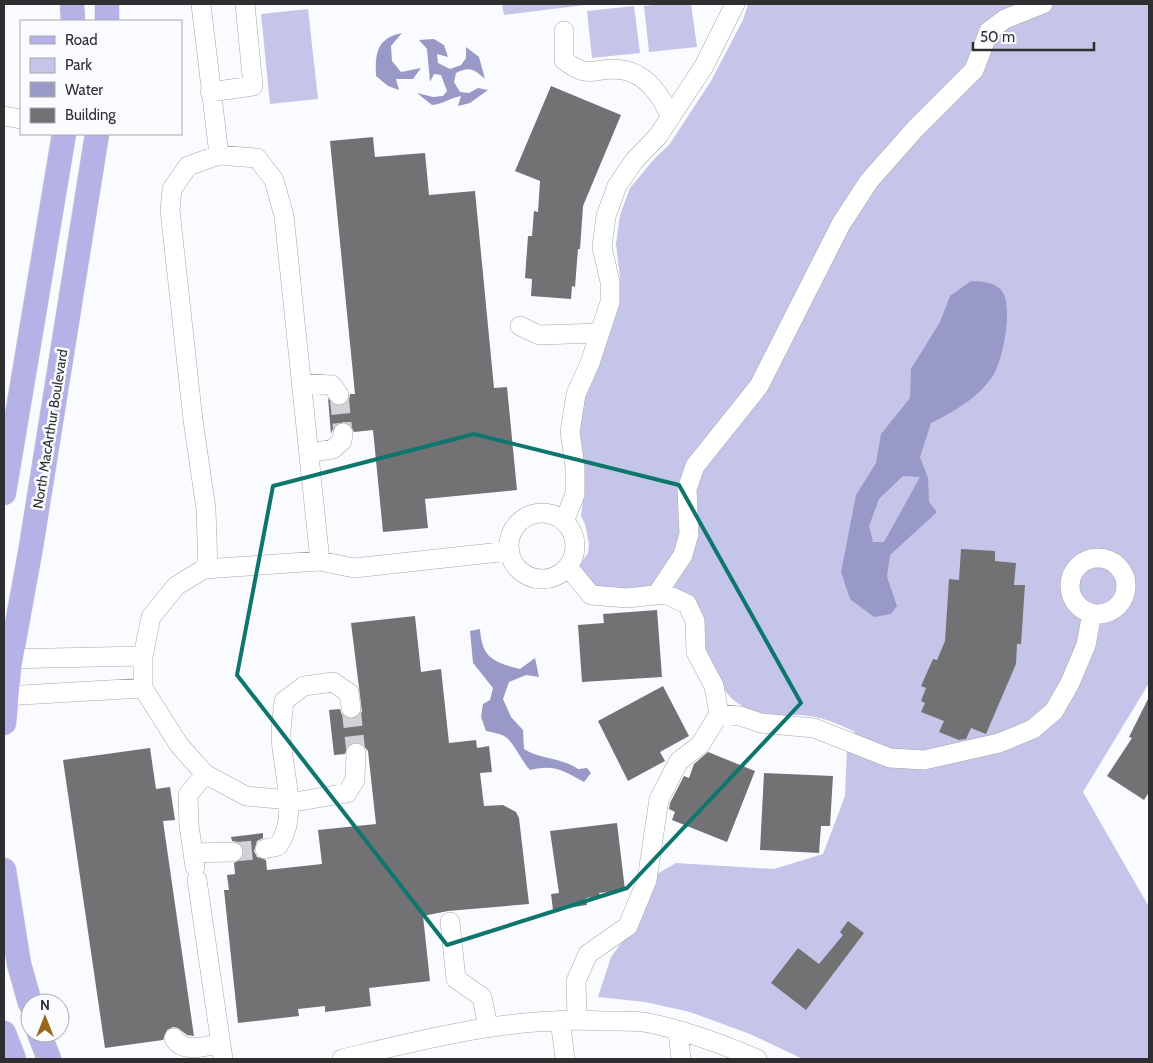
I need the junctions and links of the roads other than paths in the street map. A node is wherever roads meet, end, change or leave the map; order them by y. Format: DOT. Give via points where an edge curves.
graph roads {
  1 [pos="72,4"];
  2 [pos="107,4"];
  3 [pos="201,4"];
  4 [pos="245,4"];
  5 [pos="735,4"];
  6 [pos="1043,4"];
  7 [pos="73,20"];
  8 [pos="107,20"];
  9 [pos="564,31"];
  10 [pos="210,92"];
  11 [pos="4,116"];
  12 [pos="671,117"];
  13 [pos="20,119"];
  14 [pos="64,135"];
  15 [pos="97,135"];
  16 [pos="218,155"];
  17 [pos="520,326"];
  18 [pos="600,333"];
  19 [pos="301,383"];
  20 [pos="339,395"];
  21 [pos="343,433"];
  22 [pos="309,453"];
  23 [pos="4,493"];
  24 [pos="564,522"];
  25 [pos="510,552"];
  26 [pos="320,561"];
  27 [pos="568,566"];
  28 [pos="208,569"];
  29 [pos="658,594"];
  30 [pos="1092,613"];
  31 [pos="143,656"];
  32 [pos="7,660"];
  33 [pos="143,688"];
  34 [pos="5,696"];
  35 [pos="351,708"];
  36 [pos="719,714"];
  37 [pos="4,723"];
  38 [pos="356,753"];
  39 [pos="205,774"];
  40 [pos="289,800"];
  41 [pos="265,849"];
  42 [pos="233,852"];
  43 [pos="195,867"];
  44 [pos="4,870"];
  45 [pos="450,922"];
  46 [pos="27,993"];
  47 [pos="569,1020"];
  48 [pos="488,1028"];
  49 [pos="678,1031"];
  50 [pos="4,1033"];
  51 [pos="174,1038"];
  52 [pos="42,1043"];
  53 [pos="222,1051"];
  54 [pos="733,1054"];
  55 [pos="14,1059"];
  56 [pos="49,1059"];
  57 [pos="342,1059"];
  58 [pos="565,1059"];
  59 [pos="681,1059"];
  60 [pos="757,1059"];
  1 -- 7 [label="main road"];
  2 -- 8 [label="main road"];
  3 -- 10 [label="street"];
  4 -- 10 [label="street" via="252,86"];
  5 -- 12 [label="street" via="704,66"];
  6 -- 29 [label="street" via="1005,19 989,31 974,70 868,181 841,224 759,386 695,466 687,488 689,534 683,555"];
  9 -- 12 [label="street" via="564,60 587,73 622,70 637,75 651,85"];
  10 -- 16 [label="street"];
  11 -- 13 [label="street"];
  12 -- 18 [label="street" via="617,186 606,216 602,247 610,282 610,302"];
  14 -- 23 [label="main road"];
  15 -- 32 [label="main road, North MacArthur Boulevard" via="32,547"];
  16 -- 19 [label="street" via="257,158 274,180 284,216"];
  16 -- 28 [label="street" via="188,166 172,189 170,210 206,509"];
  17 -- 18 [label="street" via="539,335"];
  18 -- 24 [label="street" via="576,394 570,432 575,494"];
  19 -- 20 [label="street" via="332,385"];
  19 -- 22 [label="street"];
  21 -- 22 [label="street" via="342,441 333,449"];
  22 -- 26 [label="street"];
  24 -- 25 [label="street" via="546,514 526,518 513,532"];
  24 -- 27 [label="street" via="574,538 575,548"];
  25 -- 26 [label="street" via="354,568"];
  25 -- 27 [label="street" via="516,566 529,576 550,578"];
  26 -- 28 [label="street"];
  27 -- 29 [label="street" via="590,595 627,598"];
  28 -- 31 [label="street" via="176,586 151,617"];
  29 -- 36 [label="street" via="687,604 695,621 696,652 714,686"];
  30 -- 36 [label="street" via="1086,644 1054,711 1033,729 999,743 924,760 890,758 814,728 761,723"];
  31 -- 32 [label="street"];
  31 -- 33 [label="street"];
  32 -- 34 [label="main road, North MacArthur Boulevard"];
  33 -- 34 [label="street"];
  33 -- 39 [label="street" via="179,745"];
  34 -- 37 [label="main road, North MacArthur Boulevard"];
  35 -- 40 [label="street" via="349,694 333,682 304,686 284,701 281,735"];
  36 -- 47 [label="street" via="700,745 679,762 659,799 647,880 628,926 588,954 576,982"];
  38 -- 40 [label="street" via="355,780 346,793"];
  39 -- 40 [label="street" via="246,796"];
  39 -- 43 [label="street" via="180,797"];
  40 -- 41 [label="street" via="286,836 278,846"];
  42 -- 43 [label="street"];
  43 -- 53 [label="street"];
  44 -- 46 [label="main road" via="19,964"];
  45 -- 48 [label="street" via="456,979 482,996"];
  47 -- 48 [label="street" via="503,1024"];
  47 -- 49 [label="street" via="648,1023"];
  47 -- 58 [label="street"];
  48 -- 57 [label="street" via="454,1032"];
  49 -- 54 [label="street" via="715,1040"];
  49 -- 59 [label="street"];
  50 -- 55 [label="main road"];
  51 -- 53 [label="street" via="186,1048"];
  52 -- 56 [label="main road"];
  54 -- 60 [label="street"];
}
